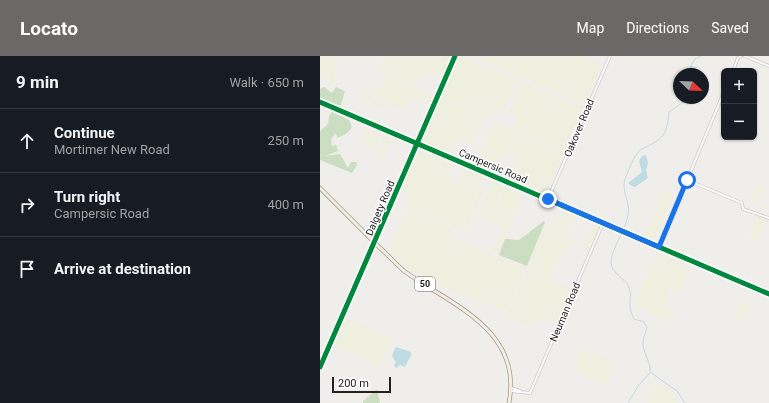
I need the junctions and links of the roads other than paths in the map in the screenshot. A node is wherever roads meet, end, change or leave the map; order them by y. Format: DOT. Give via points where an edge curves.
graph roads {
  1 [pos="455,56"];
  2 [pos="610,56"];
  3 [pos="740,56"];
  4 [pos="745,56"];
  5 [pos="769,66"];
  6 [pos="734,68"];
  7 [pos="721,99"];
  8 [pos="320,102"];
  9 [pos="417,143"];
  10 [pos="687,180"];
  11 [pos="320,188"];
  12 [pos="548,199"];
  13 [pos="769,218"];
  14 [pos="603,223"];
  15 [pos="375,242"];
  16 [pos="659,247"];
  17 [pos="769,294"];
  18 [pos="320,367"];
  19 [pos="511,390"];
  20 [pos="509,403"];
  1 -- 9 [label="street, Dalgety Road"];
  2 -- 12 [label="street, Oakover Road"];
  3 -- 6 [label="street"];
  4 -- 5 [label="street"];
  7 -- 10 [label="street"];
  8 -- 9 [label="street, Campersic Road"];
  9 -- 12 [label="street, Campersic Road"];
  9 -- 15 [label="street, Dalgety Road"];
  10 -- 13 [label="street" via="742,203 743,209"];
  10 -- 16 [label="street"];
  11 -- 15 [label="main road, 50"];
  12 -- 14 [label="street, Campersic Road"];
  14 -- 16 [label="street, Campersic Road"];
  14 -- 19 [label="street, Neuman Road" via="530,393"];
  15 -- 18 [label="street, Dalgety Road"];
  15 -- 19 [label="main road, 50" via="404,270 479,320 493,336 503,354 508,365"];
  16 -- 17 [label="street, Campersic Road"];
  19 -- 20 [label="main road, 50"];
}
